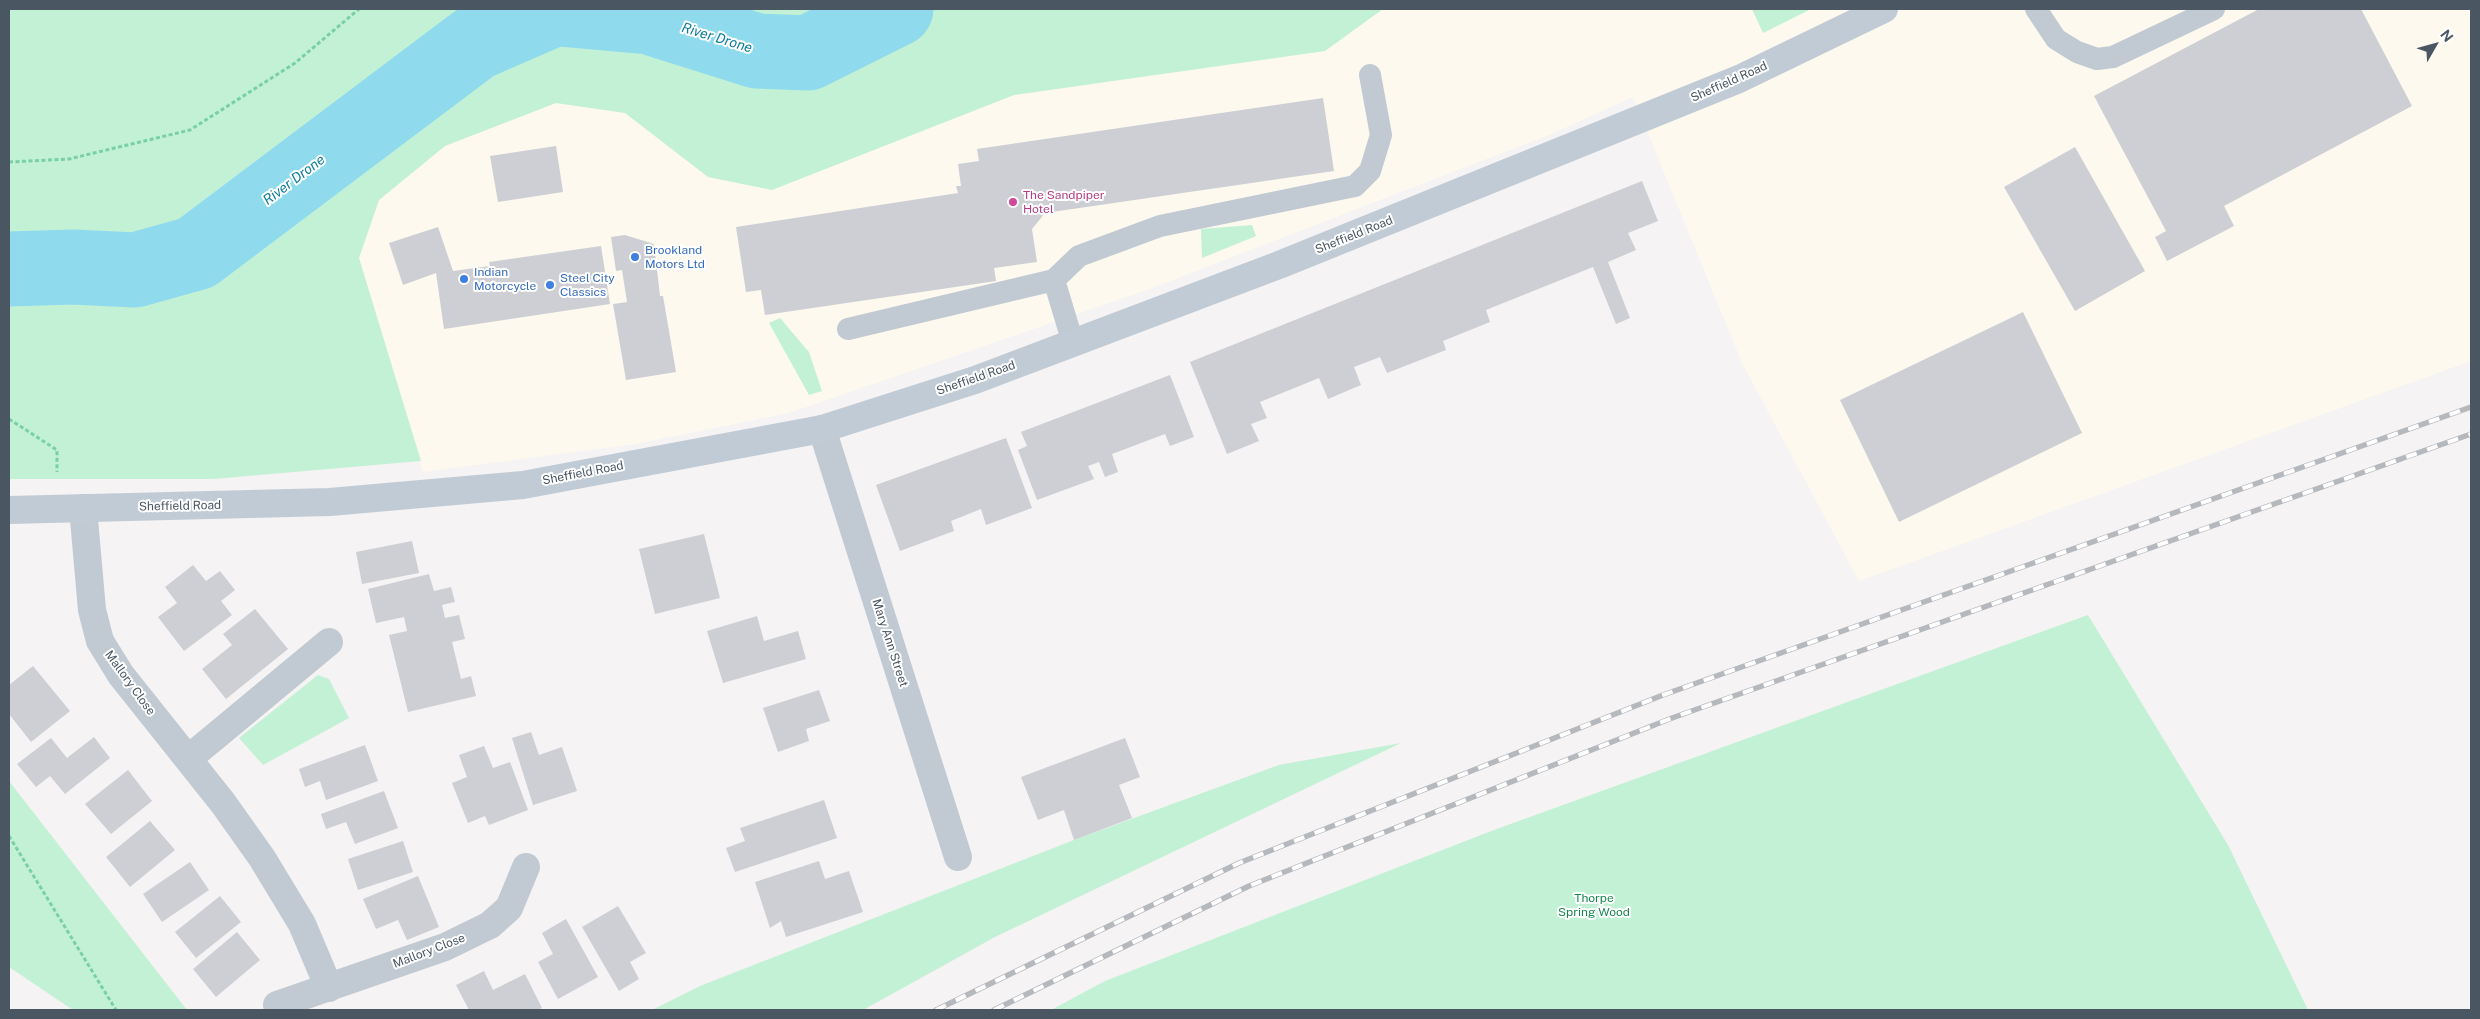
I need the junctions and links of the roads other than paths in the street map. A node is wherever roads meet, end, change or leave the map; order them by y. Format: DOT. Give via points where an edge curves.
graph roads {
  1 [pos="1884,9"];
  2 [pos="2036,9"];
  3 [pos="2214,9"];
  4 [pos="1370,75"];
  5 [pos="1054,280"];
  6 [pos="848,329"];
  7 [pos="1073,343"];
  8 [pos="822,429"];
  9 [pos="71,508"];
  10 [pos="9,510"];
  11 [pos="329,642"];
  12 [pos="188,759"];
  13 [pos="958,857"];
  14 [pos="526,867"];
  15 [pos="329,988"];
  16 [pos="277,1005"];
  1 -- 7 [label="main road, Sheffield Road" via="1739,79 1279,266"];
  2 -- 3 [label="lane" via="2056,39 2096,59 2113,57"];
  4 -- 5 [label="lane" via="1381,135 1370,171 1355,186 1160,226 1079,256"];
  5 -- 6 [label="lane"];
  5 -- 7 [label="lane"];
  7 -- 8 [label="main road, Sheffield Road" via="974,380"];
  8 -- 9 [label="main road, Sheffield Road" via="523,485 330,502"];
  8 -- 13 [label="street, Mary Ann Street"];
  9 -- 10 [label="main road, Sheffield Road"];
  9 -- 12 [label="street, Mallory Close" via="100,641 121,675"];
  11 -- 12 [label="street"];
  12 -- 15 [label="street, Mallory Close" via="262,858 302,924"];
  14 -- 15 [label="street, Mallory Close" via="509,908 490,924 445,947"];
  15 -- 16 [label="street, Mallory Close"];
}
